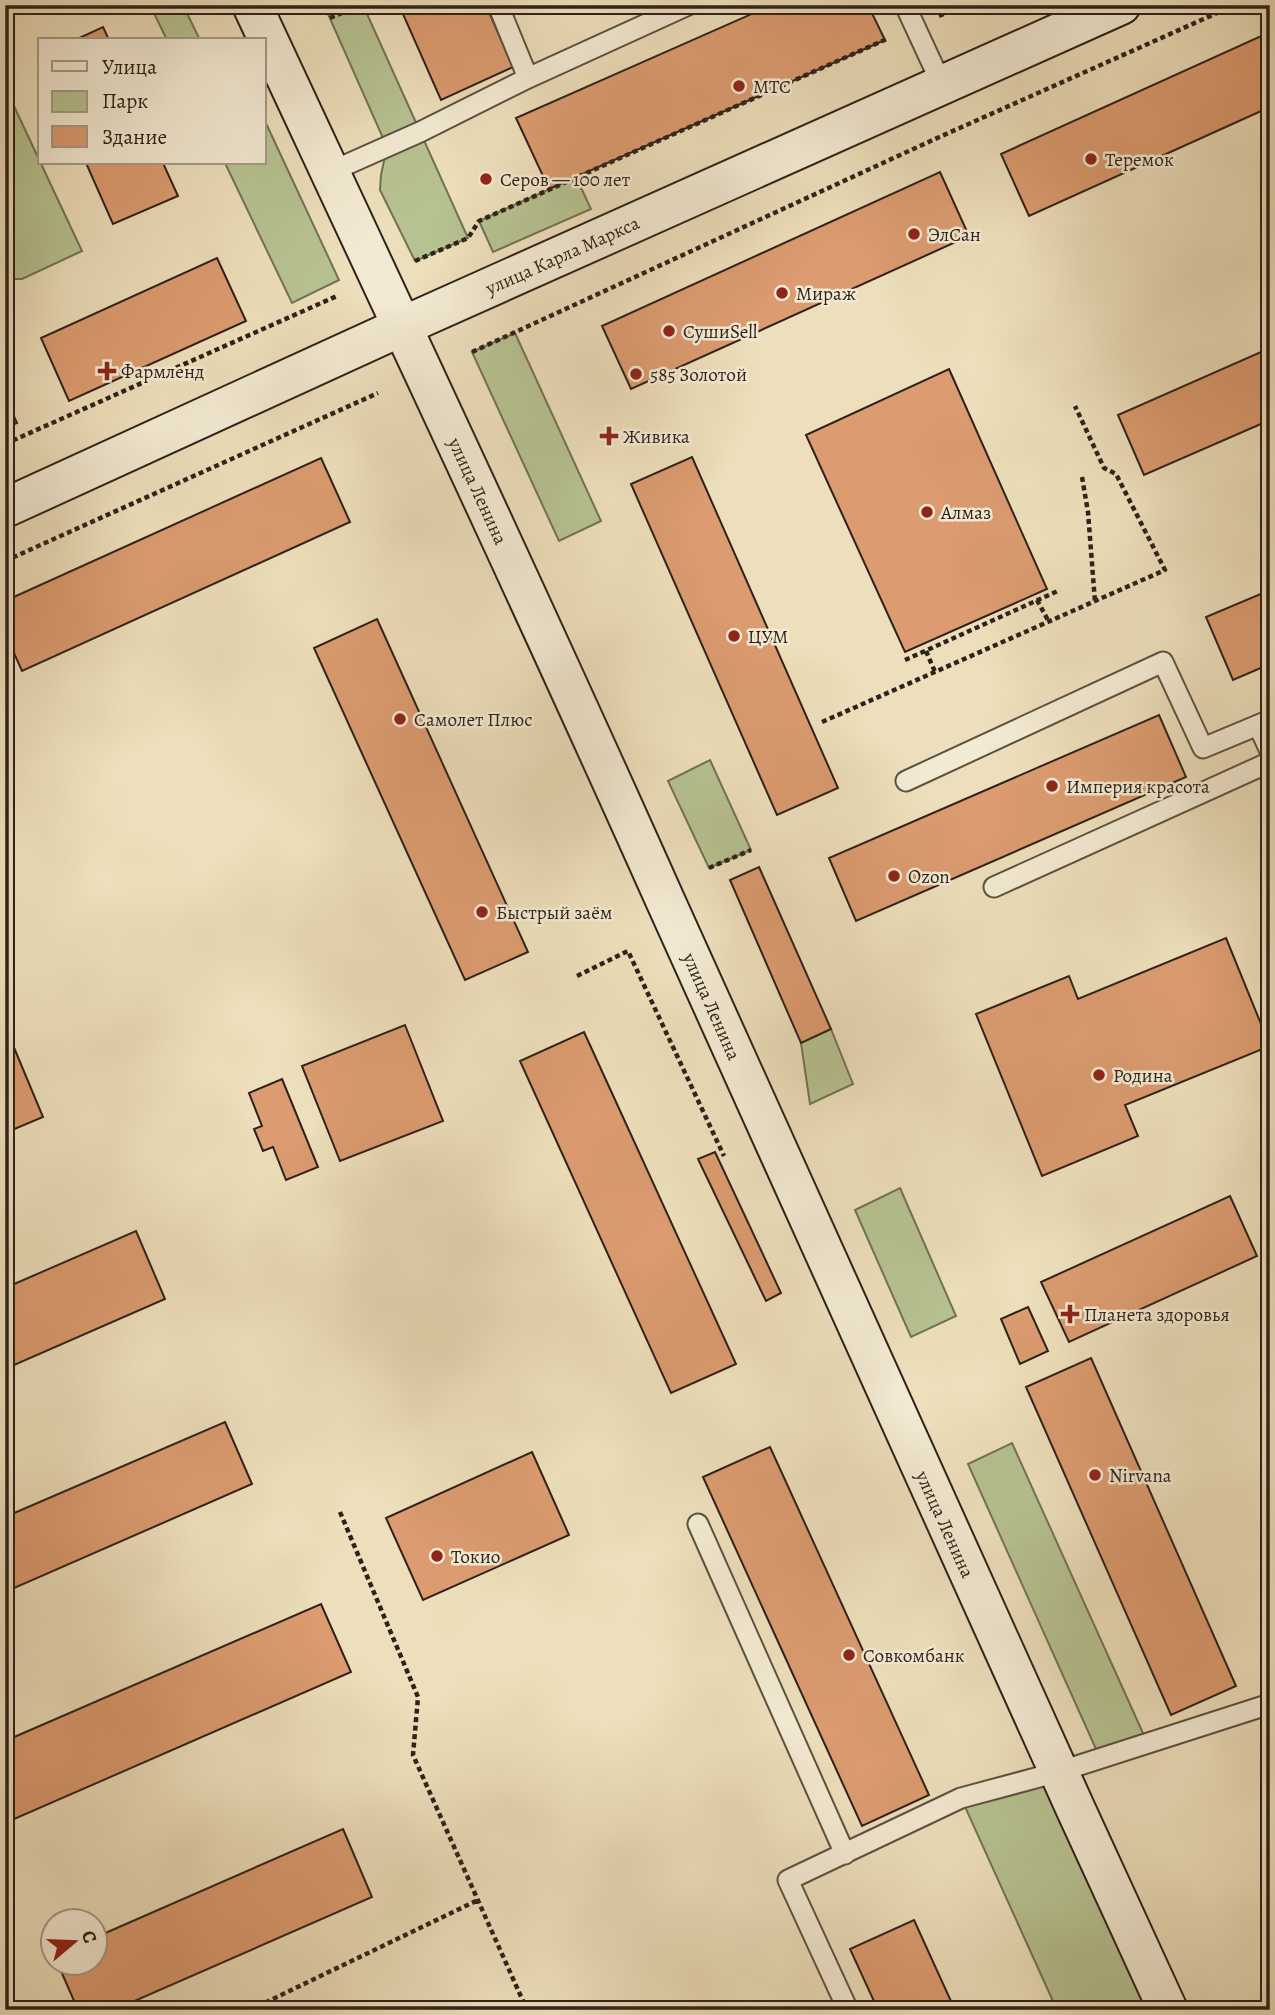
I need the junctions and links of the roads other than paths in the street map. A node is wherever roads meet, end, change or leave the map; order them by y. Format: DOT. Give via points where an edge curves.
graph roads {
  1 [pos="252,5"];
  2 [pos="498,5"];
  3 [pos="688,5"];
  4 [pos="905,5"];
  5 [pos="1121,5"];
  6 [pos="528,78"];
  7 [pos="942,85"];
  8 [pos="330,172"];
  9 [pos="403,326"];
  10 [pos="5,508"];
  11 [pos="1264,723"];
  12 [pos="1270,751"];
  13 [pos="1270,762"];
  14 [pos="906,781"];
  15 [pos="994,887"];
  16 [pos="698,1524"];
  17 [pos="1270,1703"];
  18 [pos="1059,1772"];
  19 [pos="845,1854"];
  20 [pos="848,2010"];
  21 [pos="1168,2010"];
  1 -- 8 [label="main road, улица Ленина"];
  2 -- 6 [label="lane"];
  3 -- 6 [label="lane"];
  4 -- 7 [label="lane"];
  5 -- 7 [label="main road, улица Карла Маркса"];
  6 -- 8 [label="lane"];
  7 -- 9 [label="main road, улица Карла Маркса"];
  8 -- 9 [label="main road, улица Ленина"];
  9 -- 10 [label="main road, улица Карла Маркса"];
  9 -- 18 [label="main road, улица Ленина"];
  11 -- 12 [label="lane"];
  11 -- 14 [label="lane" via="1203,748 1163,662"];
  13 -- 15 [label="lane"];
  16 -- 19 [label="lane"];
  17 -- 18 [label="lane"];
  18 -- 19 [label="lane" via="961,1798"];
  18 -- 21 [label="main road, улица Ленина"];
  19 -- 20 [label="lane" via="788,1880"];
}
